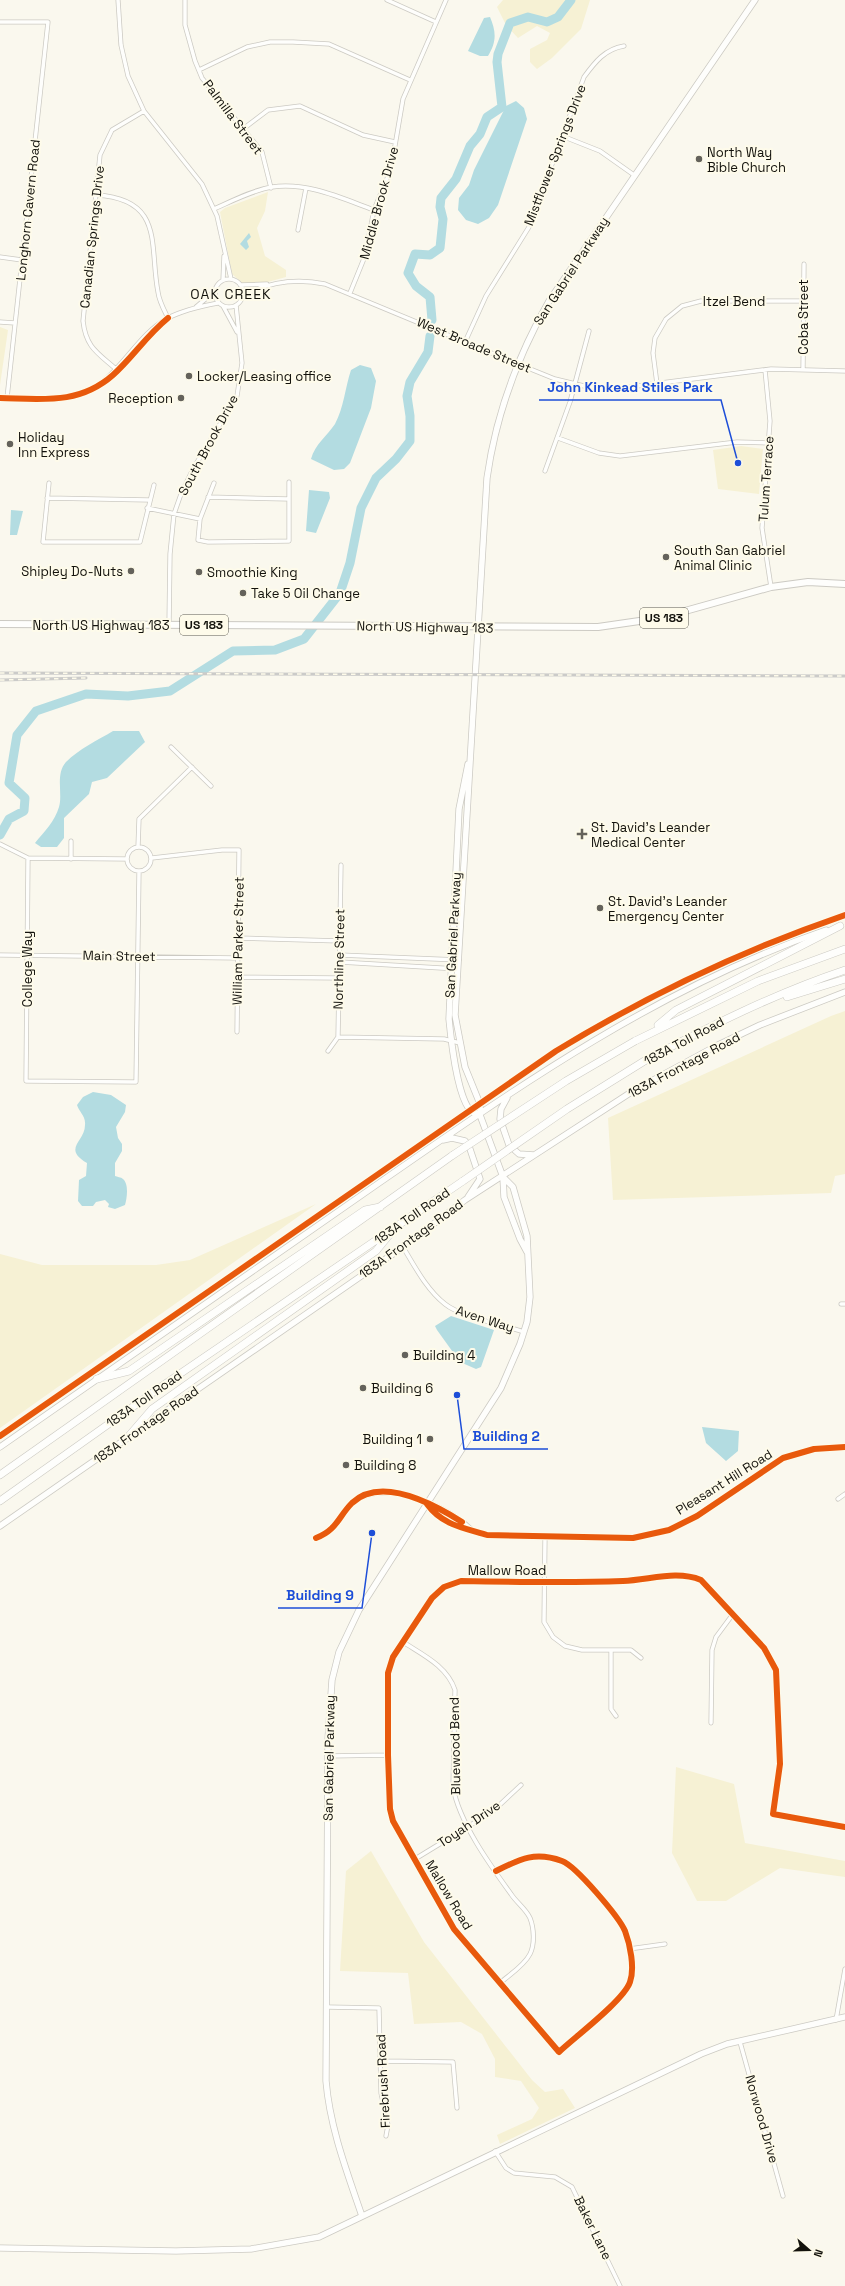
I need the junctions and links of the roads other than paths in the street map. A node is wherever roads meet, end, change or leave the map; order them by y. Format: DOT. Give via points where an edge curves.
graph roads {
  1 [pos="118,0"];
  2 [pos="185,0"];
  3 [pos="388,0"];
  4 [pos="446,0"];
  5 [pos="755,0"];
  6 [pos="0,22"];
  7 [pos="436,22"];
  8 [pos="624,46"];
  9 [pos="199,70"];
  10 [pos="410,80"];
  11 [pos="144,111"];
  12 [pos="243,129"];
  13 [pos="562,136"];
  14 [pos="396,142"];
  15 [pos="634,174"];
  16 [pos="271,188"];
  17 [pos="306,188"];
  18 [pos="96,195"];
  19 [pos="214,209"];
  20 [pos="374,210"];
  21 [pos="298,230"];
  22 [pos="224,253"];
  23 [pos="0,257"];
  24 [pos="22,260"];
  25 [pos="804,264"];
  26 [pos="231,279"];
  27 [pos="223,280"];
  28 [pos="274,284"];
  29 [pos="240,285"];
  30 [pos="215,291"];
  31 [pos="350,293"];
  32 [pos="242,296"];
  33 [pos="803,301"];
  34 [pos="218,303"];
  35 [pos="236,305"];
  36 [pos="224,306"];
  37 [pos="195,308"];
  38 [pos="168,318"];
  39 [pos="0,322"];
  40 [pos="16,323"];
  41 [pos="589,331"];
  42 [pos="239,336"];
  43 [pos="465,342"];
  44 [pos="518,364"];
  45 [pos="117,370"];
  46 [pos="765,370"];
  47 [pos="803,370"];
  48 [pos="845,371"];
  49 [pos="657,384"];
  50 [pos="575,385"];
  51 [pos="0,398"];
  52 [pos="7,398"];
  53 [pos="558,438"];
  54 [pos="769,442"];
  55 [pos="545,470"];
  56 [pos="289,482"];
  57 [pos="49,483"];
  58 [pos="214,483"];
  59 [pos="154,485"];
  60 [pos="208,497"];
  61 [pos="48,498"];
  62 [pos="289,499"];
  63 [pos="150,500"];
  64 [pos="147,508"];
  65 [pos="174,514"];
  66 [pos="200,519"];
  67 [pos="845,584"];
  68 [pos="771,587"];
  69 [pos="0,624"];
  70 [pos="169,625"];
  71 [pos="478,628"];
  72 [pos="171,747"];
  73 [pos="472,748"];
  74 [pos="192,768"];
  75 [pos="211,786"];
  76 [pos="71,842"];
  77 [pos="0,844"];
  78 [pos="138,846"];
  79 [pos="28,858"];
  80 [pos="152,858"];
  81 [pos="71,859"];
  82 [pos="127,859"];
  83 [pos="341,865"];
  84 [pos="139,871"];
  85 [pos="842,925"];
  86 [pos="238,938"];
  87 [pos="340,941"];
  88 [pos="845,949"];
  89 [pos="0,955"];
  90 [pos="28,955"];
  91 [pos="340,955"];
  92 [pos="138,956"];
  93 [pos="238,958"];
  94 [pos="451,960"];
  95 [pos="459,960"];
  96 [pos="340,962"];
  97 [pos="451,968"];
  98 [pos="458,969"];
  99 [pos="845,970"];
  100 [pos="238,977"];
  101 [pos="339,978"];
  102 [pos="845,979"];
  103 [pos="845,992"];
  104 [pos="748,1009"];
  105 [pos="237,1032"];
  106 [pos="649,1034"];
  107 [pos="338,1037"];
  108 [pos="451,1040"];
  109 [pos="460,1043"];
  110 [pos="328,1051"];
  111 [pos="508,1096"];
  112 [pos="480,1115"];
  113 [pos="439,1141"];
  114 [pos="534,1156"];
  115 [pos="503,1177"];
  116 [pos="465,1200"];
  117 [pos="382,1207"];
  118 [pos="394,1228"];
  119 [pos="403,1247"];
  120 [pos="527,1252"];
  121 [pos="524,1332"];
  122 [pos="97,1379"];
  123 [pos="127,1438"];
  124 [pos="0,1446"];
  125 [pos="845,1447"];
  126 [pos="0,1476"];
  127 [pos="845,1494"];
  128 [pos="838,1499"];
  129 [pos="0,1501"];
  130 [pos="427,1504"];
  131 [pos="0,1526"];
  132 [pos="473,1531"];
  133 [pos="545,1537"];
  134 [pos="316,1538"];
  135 [pos="544,1581"];
  136 [pos="733,1614"];
  137 [pos="403,1642"];
  138 [pos="611,1650"];
  139 [pos="641,1658"];
  140 [pos="616,1716"];
  141 [pos="711,1723"];
  142 [pos="388,1755"];
  143 [pos="328,1756"];
  144 [pos="521,1785"];
  145 [pos="468,1826"];
  146 [pos="845,1827"];
  147 [pos="415,1859"];
  148 [pos="496,1871"];
  149 [pos="666,1944"];
  150 [pos="629,1949"];
  151 [pos="845,1968"];
  152 [pos="500,1983"];
  153 [pos="326,2007"];
  154 [pos="845,2018"];
  155 [pos="836,2020"];
  156 [pos="740,2042"];
  157 [pos="381,2062"];
  158 [pos="457,2108"];
  159 [pos="386,2136"];
  160 [pos="495,2151"];
  161 [pos="783,2196"];
  162 [pos="362,2216"];
  163 [pos="0,2248"];
  164 [pos="620,2286"];
  1 -- 11 [label="street" via="121,45 128,76"];
  2 -- 9 [label="street, Palmilla Street" via="185,25"];
  3 -- 7 [label="street"];
  4 -- 7 [label="street, Middle Brook Drive"];
  5 -- 15 [label="street, San Gabriel Parkway"];
  6 -- 24 [label="street, Longhorn Cavern Road" via="48,22"];
  7 -- 10 [label="street, Middle Brook Drive"];
  8 -- 13 [label="street, Mistflower Springs Drive" via="612,48 594,62 584,77"];
  9 -- 10 [label="street" via="247,47 270,42 293,42 329,44"];
  9 -- 12 [label="street, Palmilla Street" via="202,78"];
  10 -- 14 [label="street, Middle Brook Drive" via="399,115"];
  11 -- 18 [label="street, Canadian Springs Drive" via="112,130 105,142 100,155"];
  11 -- 19 [label="street" via="202,184"];
  12 -- 14 [label="street" via="268,110 300,106 362,135"];
  12 -- 16 [label="street, Palmilla Street" via="262,152"];
  13 -- 15 [label="street" via="600,151"];
  13 -- 43 [label="street, Mistflower Springs Drive" via="529,227 486,296"];
  14 -- 20 [label="street, Middle Brook Drive" via="391,169"];
  15 -- 44 [label="street, San Gabriel Parkway" via="549,301"];
  16 -- 17 [label="street"];
  16 -- 19 [label="street"];
  17 -- 20 [label="street"];
  17 -- 21 [label="street"];
  18 -- 38 [label="street" via="112,196 124,201 145,218 153,235 158,293"];
  18 -- 45 [label="street, Canadian Springs Drive" via="84,332 89,346"];
  19 -- 22 [label="street"];
  20 -- 31 [label="street, Middle Brook Drive" via="365,256"];
  22 -- 26 [label="street"];
  22 -- 27 [label="street"];
  23 -- 24 [label="street"];
  24 -- 40 [label="street, Longhorn Cavern Road"];
  25 -- 33 [label="street, Coba Street"];
  26 -- 27 [label="street"];
  26 -- 29 [label="street"];
  27 -- 30 [label="street"];
  28 -- 29 [label="street, West Broade Street"];
  28 -- 31 [label="street, West Broade Street" via="301,281 318,283"];
  28 -- 32 [label="street, West Broade Street"];
  29 -- 32 [label="street"];
  30 -- 34 [label="street"];
  30 -- 37 [label="street"];
  31 -- 43 [label="street, West Broade Street"];
  32 -- 35 [label="street"];
  33 -- 47 [label="street, Coba Street"];
  33 -- 49 [label="street, Itzel Bend" via="701,301 682,306 666,319 655,338 653,353"];
  34 -- 36 [label="street"];
  34 -- 37 [label="street"];
  35 -- 36 [label="street"];
  35 -- 42 [label="street, South Brook Drive"];
  36 -- 42 [label="street, South Brook Drive"];
  37 -- 38 [label="street"];
  38 -- 45 [label="street" via="152,331"];
  39 -- 40 [label="street"];
  40 -- 52 [label="street, Longhorn Cavern Road"];
  41 -- 50 [label="street"];
  42 -- 65 [label="street, South Brook Drive" via="242,363 237,396 193,469"];
  43 -- 44 [label="street, West Broade Street"];
  44 -- 50 [label="street, West Broade Street"];
  44 -- 71 [label="street, San Gabriel Parkway" via="504,400 487,478"];
  45 -- 52 [label="street" via="92,390 78,396 61,399"];
  46 -- 47 [label="street, West Broade Street"];
  46 -- 49 [label="street, West Broade Street"];
  46 -- 54 [label="street, Tulum Terrace" via="770,414"];
  47 -- 48 [label="street, West Broade Street"];
  49 -- 50 [label="street, West Broade Street" via="621,388"];
  50 -- 53 [label="street"];
  51 -- 52 [label="street"];
  53 -- 54 [label="street" via="599,453 620,456 736,442"];
  53 -- 55 [label="street"];
  54 -- 68 [label="street, Tulum Terrace" via="762,528"];
  56 -- 62 [label="street"];
  57 -- 61 [label="street"];
  58 -- 60 [label="street"];
  59 -- 63 [label="street"];
  60 -- 62 [label="street"];
  60 -- 66 [label="street"];
  61 -- 63 [label="street"];
  61 -- 64 [label="street" via="43,542 140,542"];
  62 -- 66 [label="street" via="289,541 198,540"];
  63 -- 64 [label="street"];
  64 -- 65 [label="street"];
  65 -- 66 [label="street"];
  65 -- 70 [label="street, South Brook Drive" via="170,554"];
  67 -- 68 [label="main road, North US Highway 183 / US 183" via="808,582"];
  68 -- 71 [label="main road, North US Highway 183 / US 183" via="666,617 624,625"];
  69 -- 70 [label="main road, North US Highway 183 / US 183"];
  70 -- 71 [label="main road, North US Highway 183 / US 183"];
  71 -- 73 [label="street, San Gabriel Parkway"];
  72 -- 74 [label="street"];
  73 -- 94 [label="street, San Gabriel Parkway" via="459,809"];
  73 -- 95 [label="street, San Gabriel Parkway"];
  74 -- 75 [label="street"];
  74 -- 78 [label="street" via="139,819"];
  76 -- 81 [label="street"];
  77 -- 79 [label="street"];
  78 -- 80 [label="street" via="146,848"];
  78 -- 82 [label="street" via="131,850"];
  79 -- 81 [label="street"];
  79 -- 90 [label="street, College Way"];
  80 -- 84 [label="street" via="149,866"];
  80 -- 86 [label="street, William Parker Street" via="239,850"];
  81 -- 82 [label="street"];
  82 -- 84 [label="street" via="131,868"];
  83 -- 87 [label="street, Northline Street"];
  84 -- 92 [label="street"];
  85 -- 106 [label="highway" via="676,1010"];
  85 -- 111 [label="street" via="787,944 685,990 593,1040"];
  86 -- 87 [label="street"];
  86 -- 93 [label="street, William Parker Street"];
  87 -- 91 [label="street, Northline Street"];
  88 -- 106 [label="highway, 183A Toll Road" via="758,981"];
  89 -- 90 [label="street, Main Street"];
  90 -- 92 [label="street, Main Street"];
  90 -- 92 [label="street, College Way" via="26,1081 136,1082"];
  91 -- 94 [label="street"];
  91 -- 96 [label="street, Northline Street"];
  92 -- 93 [label="street, Main Street"];
  93 -- 100 [label="street, William Parker Street"];
  94 -- 95 [label="street"];
  94 -- 97 [label="street, San Gabriel Parkway"];
  95 -- 98 [label="street, San Gabriel Parkway"];
  96 -- 97 [label="street"];
  96 -- 101 [label="street, Northline Street"];
  97 -- 98 [label="street"];
  97 -- 108 [label="street, San Gabriel Parkway"];
  98 -- 109 [label="street, San Gabriel Parkway" via="455,1015"];
  99 -- 104 [label="highway, 183A Toll Road"];
  100 -- 101 [label="street"];
  100 -- 105 [label="street, William Parker Street"];
  101 -- 107 [label="street, Northline Street"];
  102 -- 104 [label="highway"];
  103 -- 114 [label="street, 183A Frontage Road" via="760,1025 680,1065 595,1114"];
  104 -- 118 [label="highway, 183A Toll Road, bridge" via="646,1060 567,1109"];
  106 -- 117 [label="highway, 183A Toll Road, bridge" via="566,1081 453,1155"];
  107 -- 108 [label="street"];
  107 -- 110 [label="street"];
  108 -- 109 [label="street"];
  108 -- 112 [label="street, San Gabriel Parkway" via="460,1086 468,1108"];
  109 -- 112 [label="street, San Gabriel Parkway" via="467,1074 480,1104"];
  111 -- 112 [label="street"];
  111 -- 114 [label="street" via="500,1109 500,1119 509,1145 519,1154"];
  112 -- 113 [label="street"];
  112 -- 115 [label="street, San Gabriel Parkway"];
  113 -- 116 [label="street" via="460,1139 470,1146 480,1179"];
  113 -- 122 [label="street"];
  114 -- 115 [label="street, 183A Frontage Road"];
  115 -- 116 [label="street, 183A Frontage Road"];
  115 -- 120 [label="street, San Gabriel Parkway" via="504,1197"];
  115 -- 120 [label="street, San Gabriel Parkway" via="513,1187 518,1201 526,1227"];
  116 -- 119 [label="street, 183A Frontage Road"];
  117 -- 122 [label="highway" via="365,1210 129,1372"];
  117 -- 126 [label="highway, 183A Toll Road"];
  118 -- 123 [label="highway" via="376,1251 152,1409"];
  118 -- 129 [label="highway, 183A Toll Road" via="165,1384"];
  119 -- 121 [label="street, Aven Way" via="434,1294 446,1305 460,1312"];
  119 -- 123 [label="street, 183A Frontage Road"];
  120 -- 121 [label="street, San Gabriel Parkway" via="530,1297"];
  121 -- 130 [label="street, San Gabriel Parkway" via="501,1388"];
  122 -- 124 [label="street"];
  123 -- 131 [label="street, 183A Frontage Road"];
  125 -- 133 [label="street, Pleasant Hill Road" via="814,1449 783,1458 697,1516 669,1530 633,1538"];
  127 -- 128 [label="street"];
  130 -- 132 [label="street, Pleasant Hill Road" via="438,1507"];
  130 -- 132 [label="street, Pleasant Hill Road" via="445,1520 464,1530"];
  130 -- 134 [label="street, Pleasant Hill Road" via="398,1493 384,1491 368,1494 354,1502 334,1528"];
  130 -- 143 [label="street, San Gabriel Parkway" via="359,1610 342,1644 332,1680"];
  132 -- 133 [label="street, Pleasant Hill Road" via="502,1537"];
  133 -- 135 [label="street"];
  135 -- 136 [label="street, Mallow Road" via="638,1581 679,1574 689,1575 701,1580"];
  135 -- 137 [label="street, Mallow Road" via="449,1584 432,1598"];
  135 -- 138 [label="street" via="544,1622 553,1637 566,1646 582,1650"];
  136 -- 141 [label="street" via="716,1637 712,1650"];
  136 -- 146 [label="street, Mallow Road" via="764,1648 776,1670 780,1764 773,1814"];
  137 -- 142 [label="street, Mallow Road" via="393,1657 388,1673"];
  137 -- 145 [label="street, Bluewood Bend" via="440,1667 455,1690 454,1787 456,1801"];
  138 -- 139 [label="street" via="631,1650"];
  138 -- 140 [label="street" via="611,1709"];
  142 -- 143 [label="street"];
  142 -- 147 [label="street, Mallow Road" via="390,1809"];
  143 -- 153 [label="street, San Gabriel Parkway"];
  144 -- 145 [label="street, Toyah Drive" via="492,1812"];
  145 -- 147 [label="street, Toyah Drive"];
  145 -- 148 [label="street, Bluewood Bend"];
  147 -- 152 [label="street, Mallow Road" via="454,1929"];
  148 -- 150 [label="street" via="528,1856 566,1862 577,1871 618,1920 625,1931"];
  148 -- 152 [label="street, Bluewood Bend" via="529,1916 533,1936 531,1953"];
  149 -- 150 [label="street"];
  150 -- 152 [label="street, Mallow Road" via="632,1976 628,1987 559,2052"];
  151 -- 155 [label="street"];
  153 -- 157 [label="street, Firebrush Road" via="379,2008"];
  153 -- 162 [label="street, San Gabriel Parkway" via="328,2108"];
  154 -- 155 [label="street"];
  155 -- 156 [label="street"];
  156 -- 160 [label="street" via="701,2054"];
  156 -- 161 [label="street, Norwood Drive"];
  157 -- 158 [label="street" via="453,2062"];
  157 -- 159 [label="street, Firebrush Road" via="381,2093 388,2125"];
  160 -- 162 [label="street"];
  160 -- 164 [label="street, Baker Lane" via="506,2168 514,2173 555,2177 572,2187"];
  162 -- 163 [label="street" via="319,2237 250,2248 176,2251"];
}
